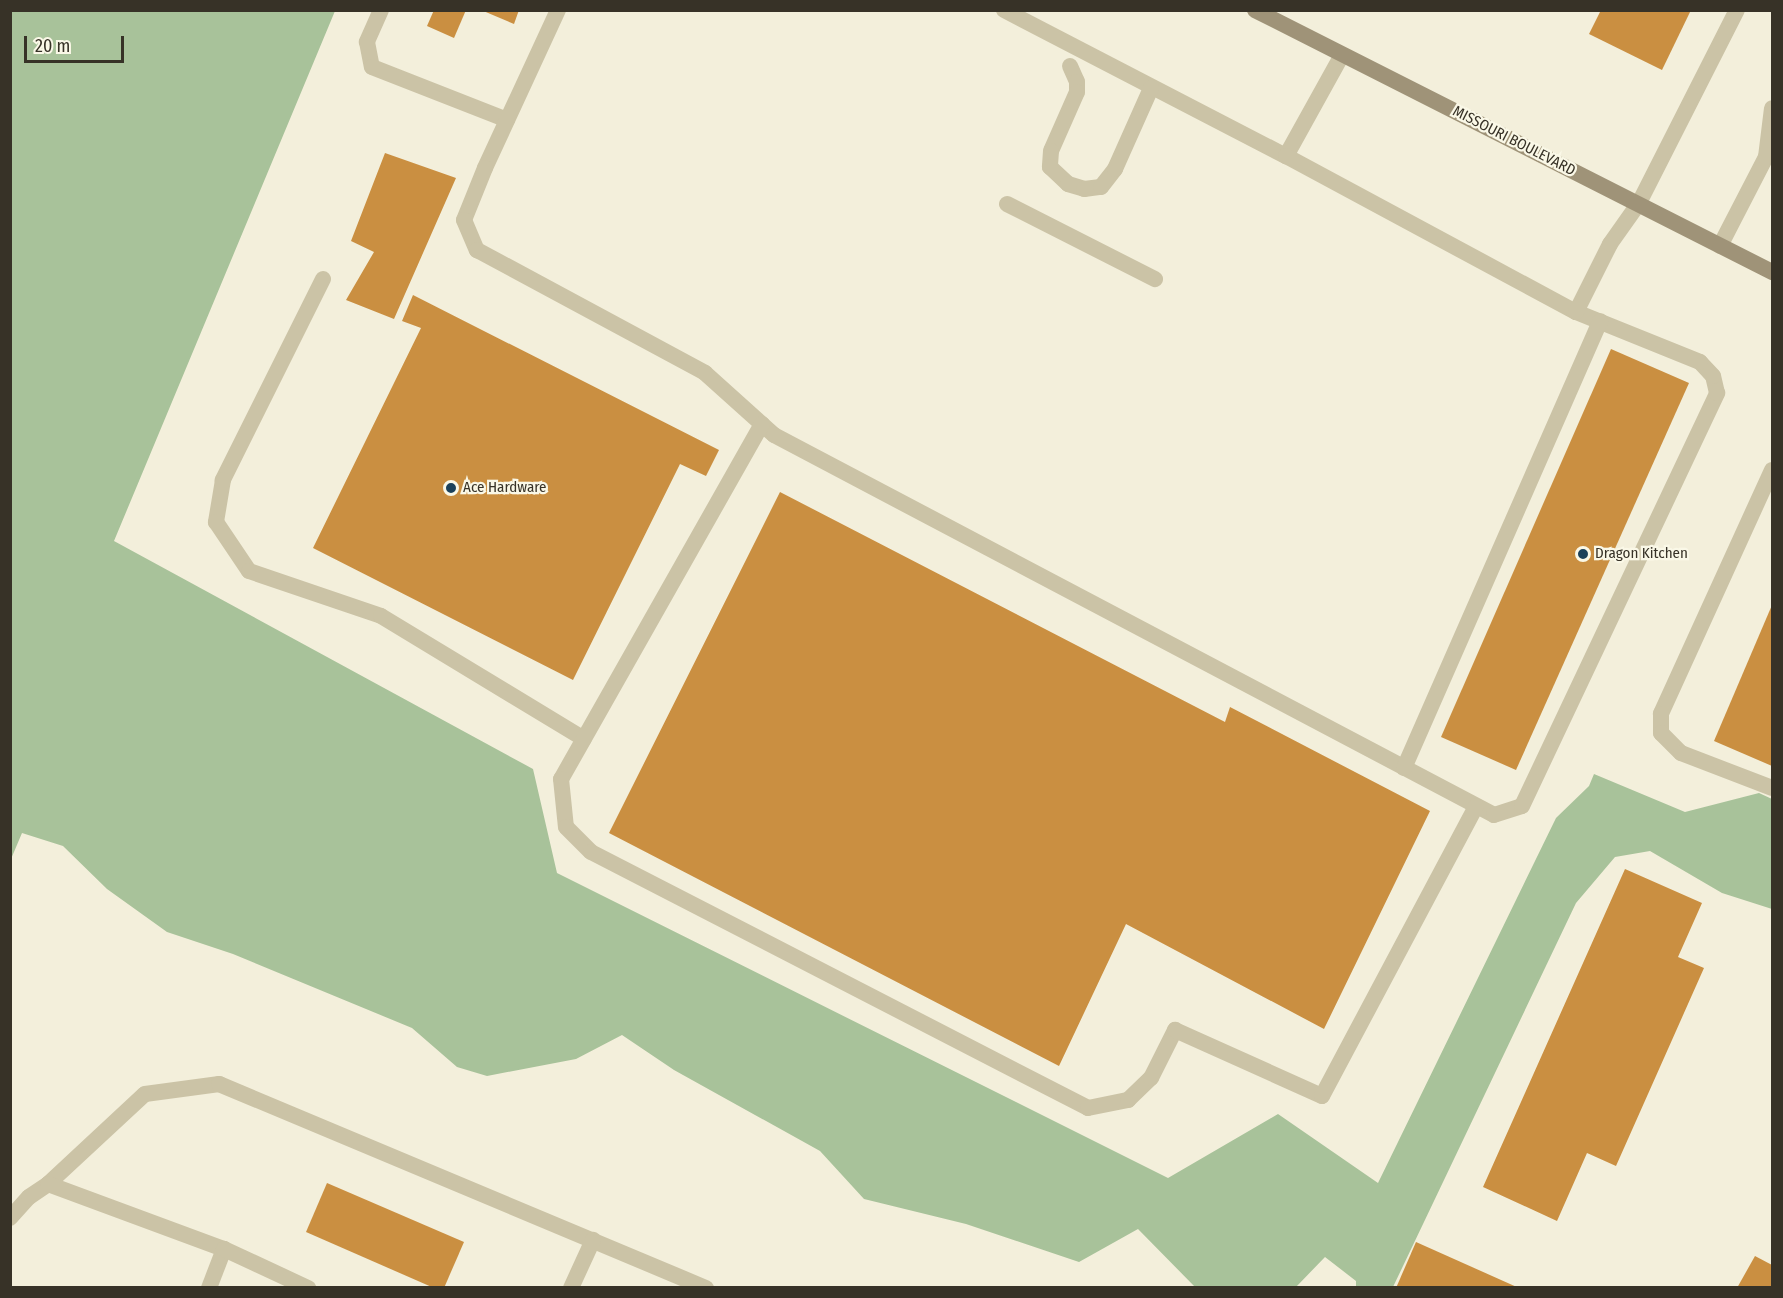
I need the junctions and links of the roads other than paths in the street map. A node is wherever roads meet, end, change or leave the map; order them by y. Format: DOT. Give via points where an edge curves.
graph roads {
  1 [pos="381,10"];
  2 [pos="558,10"];
  3 [pos="1004,10"];
  4 [pos="1255,10"];
  5 [pos="1737,10"];
  6 [pos="1342,55"];
  7 [pos="1070,66"];
  8 [pos="1151,88"];
  9 [pos="1773,108"];
  10 [pos="507,120"];
  11 [pos="1286,156"];
  12 [pos="1769,158"];
  13 [pos="1639,203"];
  14 [pos="1007,204"];
  15 [pos="1720,246"];
  16 [pos="1773,272"];
  17 [pos="323,279"];
  18 [pos="1155,279"];
  19 [pos="1576,312"];
  20 [pos="1600,321"];
  21 [pos="762,424"];
  22 [pos="1773,470"];
  23 [pos="584,739"];
  24 [pos="1404,768"];
  25 [pos="1773,788"];
  26 [pos="1476,806"];
  27 [pos="48,1185"];
  28 [pos="10,1218"];
  29 [pos="593,1240"];
  30 [pos="224,1249"];
  31 [pos="209,1287"];
  32 [pos="308,1287"];
  33 [pos="572,1287"];
  34 [pos="706,1287"];
  1 -- 10 [label="lane" via="367,42 372,67"];
  2 -- 10 [label="lane"];
  3 -- 8 [label="lane"];
  4 -- 6 [label="main road, MISSOURI BOULEVARD"];
  5 -- 13 [label="lane"];
  6 -- 11 [label="lane"];
  6 -- 13 [label="main road, MISSOURI BOULEVARD"];
  7 -- 8 [label="lane" via="1077,92 1051,151 1050,167 1068,184 1084,189 1101,188 1115,169"];
  8 -- 11 [label="lane"];
  9 -- 12 [label="lane"];
  10 -- 21 [label="lane" via="464,220 477,250 705,373"];
  11 -- 19 [label="lane"];
  12 -- 15 [label="lane"];
  13 -- 15 [label="main road, MISSOURI BOULEVARD"];
  13 -- 19 [label="lane" via="1610,244"];
  14 -- 18 [label="lane"];
  15 -- 16 [label="main road, MISSOURI BOULEVARD"];
  17 -- 23 [label="lane" via="223,480 216,522 249,571 381,616"];
  19 -- 20 [label="lane"];
  20 -- 24 [label="lane"];
  20 -- 26 [label="lane" via="1700,362 1713,376 1716,393 1522,806 1494,815"];
  21 -- 23 [label="lane"];
  21 -- 24 [label="lane" via="805,452"];
  22 -- 25 [label="lane" via="1661,714 1661,733 1681,753"];
  23 -- 26 [label="lane" via="561,779 566,827 591,852 1088,1108 1128,1100 1151,1078 1175,1030 1322,1096"];
  24 -- 26 [label="lane"];
  27 -- 28 [label="lane" via="29,1197"];
  27 -- 29 [label="lane" via="145,1094 219,1084"];
  27 -- 30 [label="lane"];
  29 -- 33 [label="lane"];
  29 -- 34 [label="lane"];
  30 -- 31 [label="lane"];
  30 -- 32 [label="lane"];
}
